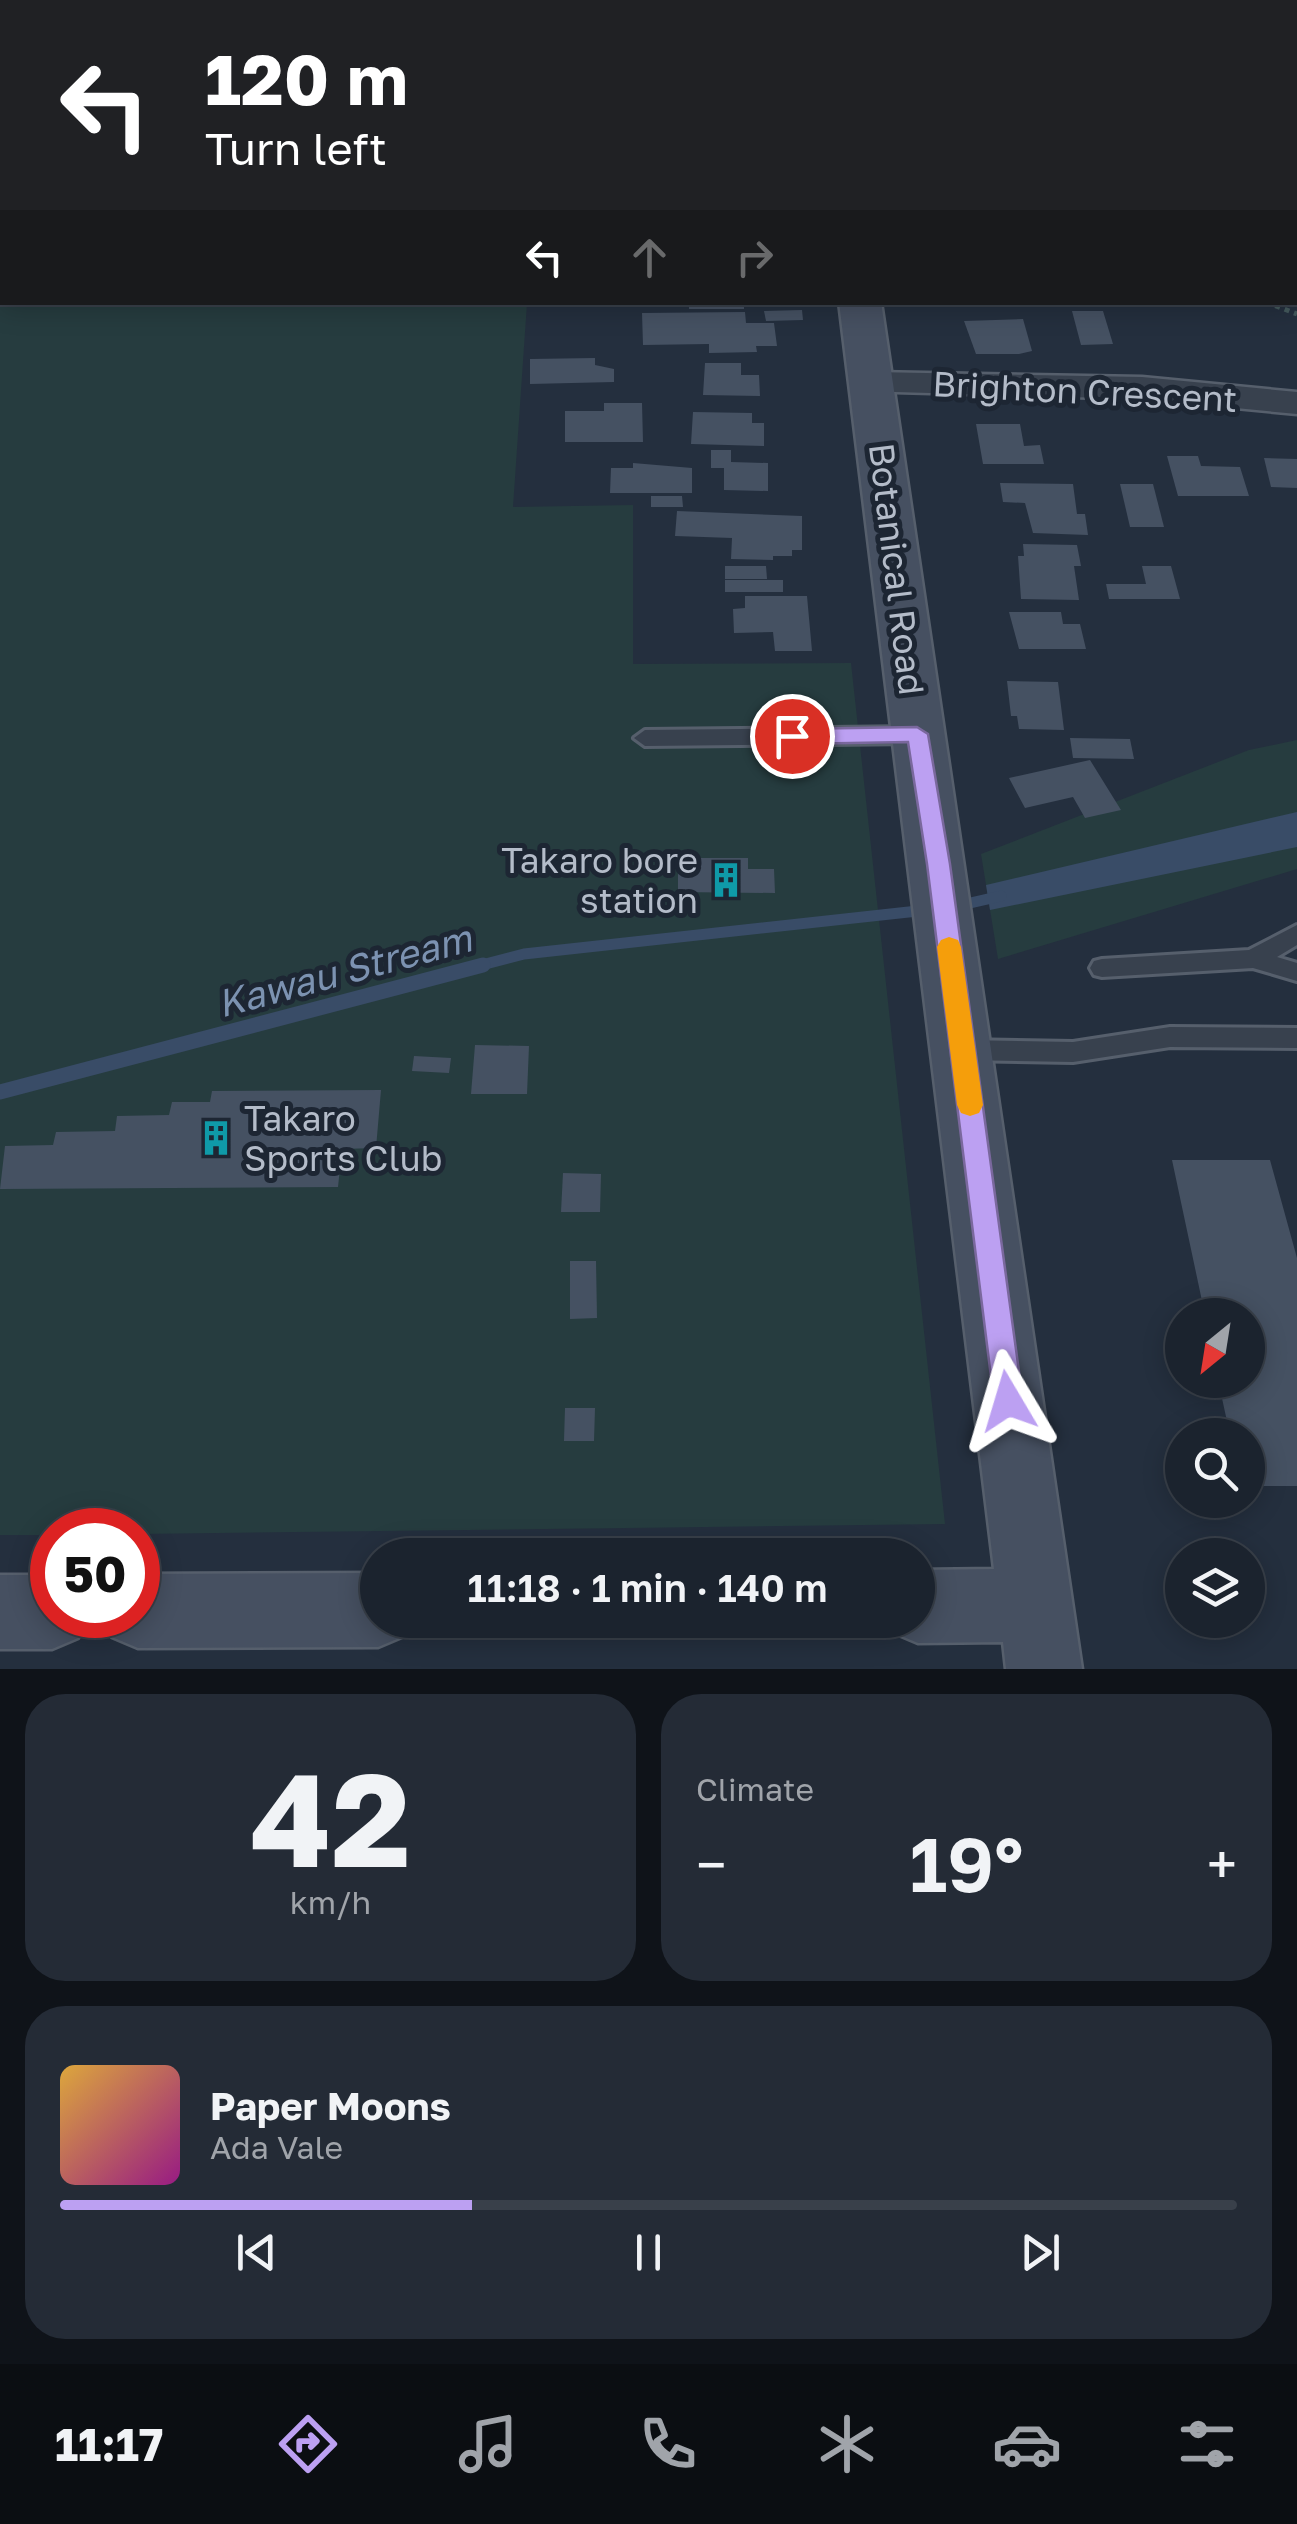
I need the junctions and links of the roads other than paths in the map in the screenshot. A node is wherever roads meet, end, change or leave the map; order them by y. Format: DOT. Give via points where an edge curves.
graph roads {
  1 [pos="860,305"];
  2 [pos="873,383"];
  3 [pos="1297,403"];
  4 [pos="917,734"];
  5 [pos="644,738"];
  6 [pos="1297,934"];
  7 [pos="1254,960"];
  8 [pos="1102,968"];
  9 [pos="1297,972"];
  10 [pos="1297,1038"];
  11 [pos="963,1050"];
  12 [pos="360,1610"];
  13 [pos="935,1610"];
  14 [pos="0,1612"];
  15 [pos="30,1612"];
  16 [pos="160,1612"];
  17 [pos="1039,1637"];
  1 -- 2 [label="main road, Botanical Road"];
  2 -- 3 [label="street, Brighton Crescent" via="1142,388"];
  2 -- 4 [label="main road, Botanical Road"];
  4 -- 5 [label="lane"];
  4 -- 11 [label="main road, Botanical Road"];
  6 -- 7 [label="lane"];
  7 -- 8 [label="lane"];
  7 -- 9 [label="lane"];
  10 -- 11 [label="lane" via="1170,1038 1073,1052"];
  11 -- 17 [label="main road, Botanical Road"];
  12 -- 16 [label="main road"];
  13 -- 17 [label="main road"];
  14 -- 15 [label="main road"];
}
